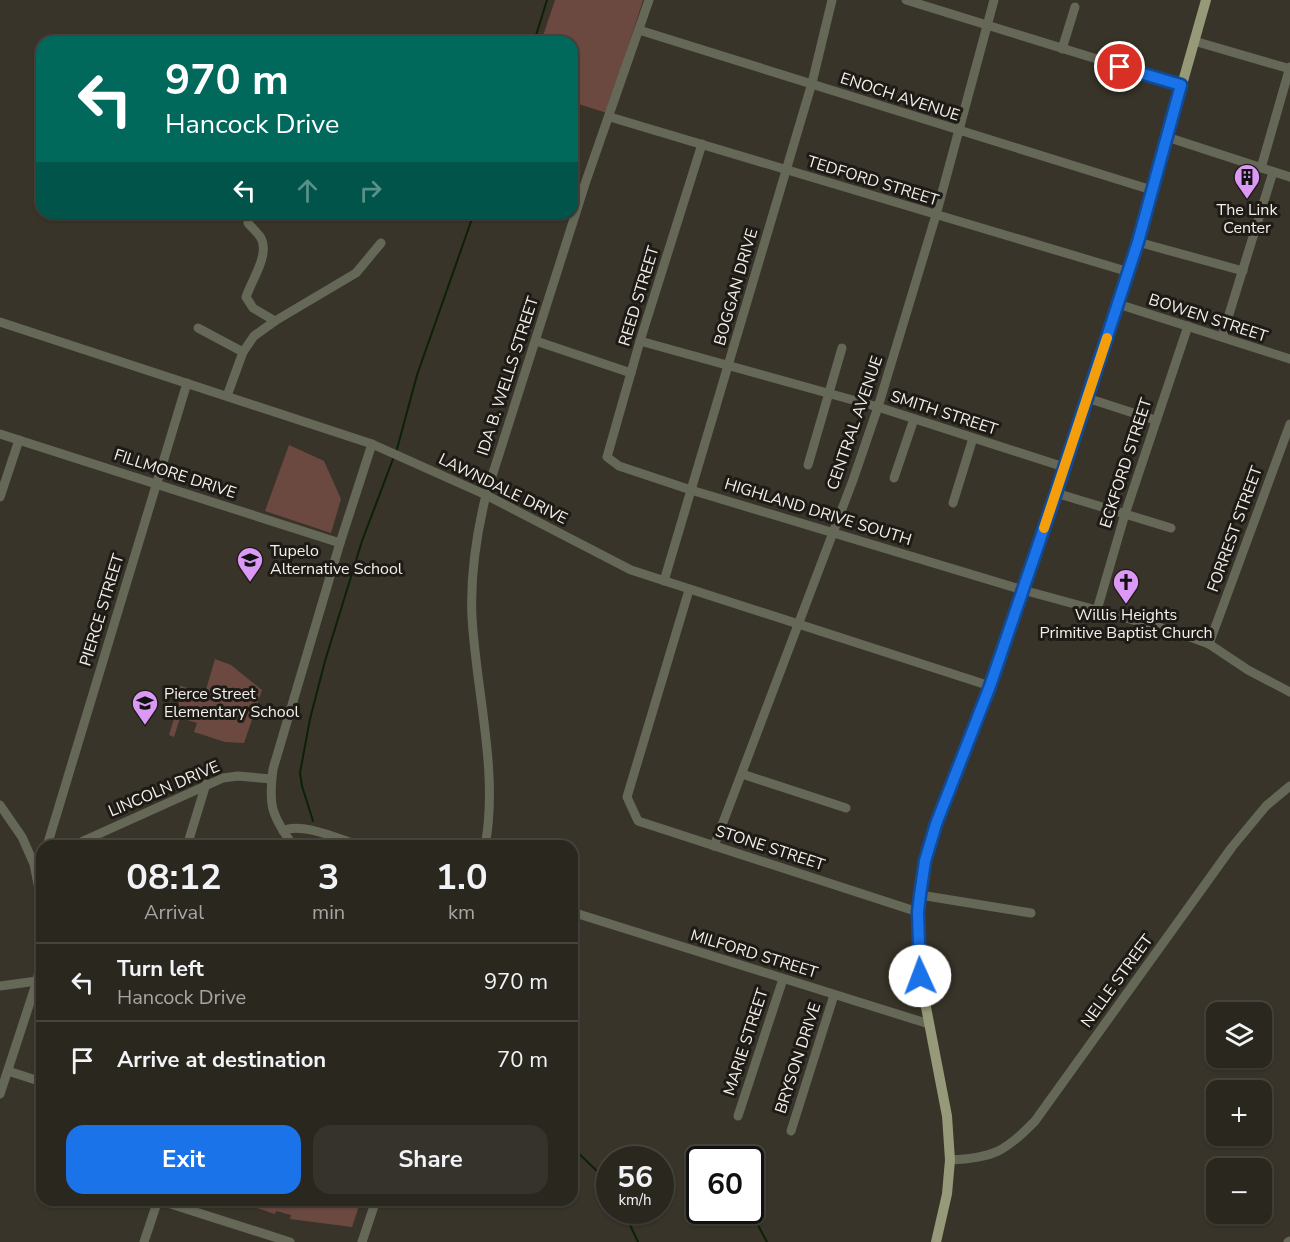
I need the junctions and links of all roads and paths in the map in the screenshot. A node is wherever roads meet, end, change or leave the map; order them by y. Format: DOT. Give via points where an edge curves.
graph roads {
  1 [pos="649,0"];
  2 [pos="832,0"];
  3 [pos="906,0"];
  4 [pos="994,0"];
  5 [pos="1206,0"];
  6 [pos="1075,8"];
  7 [pos="987,26"];
  8 [pos="639,30"];
  9 [pos="1194,41"];
  10 [pos="1062,49"];
  11 [pos="1290,68"];
  12 [pos="812,83"];
  13 [pos="1181,85"];
  14 [pos="610,117"];
  15 [pos="960,132"];
  16 [pos="1167,137"];
  17 [pos="702,144"];
  18 [pos="1261,168"];
  19 [pos="785,170"];
  20 [pos="1273,172"];
  21 [pos="1290,177"];
  22 [pos="1152,190"];
  23 [pos="578,207"];
  24 [pos="936,215"];
  25 [pos="574,219"];
  26 [pos="248,223"];
  27 [pos="1138,242"];
  28 [pos="381,243"];
  29 [pos="1243,271"];
  30 [pos="1129,272"];
  31 [pos="1118,304"];
  32 [pos="275,321"];
  33 [pos="0,322"];
  34 [pos="1188,326"];
  35 [pos="198,328"];
  36 [pos="1222,337"];
  37 [pos="536,341"];
  38 [pos="640,341"];
  39 [pos="842,348"];
  40 [pos="243,352"];
  41 [pos="1290,360"];
  42 [pos="729,365"];
  43 [pos="631,373"];
  44 [pos="187,383"];
  45 [pos="828,394"];
  46 [pos="227,396"];
  47 [pos="1087,398"];
  48 [pos="878,407"];
  49 [pos="914,419"];
  50 [pos="1155,420"];
  51 [pos="1290,424"];
  52 [pos="0,434"];
  53 [pos="973,438"];
  54 [pos="19,440"];
  55 [pos="372,444"];
  56 [pos="607,457"];
  57 [pos="808,465"];
  58 [pos="1064,467"];
  59 [pos="894,478"];
  60 [pos="155,484"];
  61 [pos="691,490"];
  62 [pos="1056,493"];
  63 [pos="486,495"];
  64 [pos="0,497"];
  65 [pos="953,503"];
  66 [pos="1125,514"];
  67 [pos="1172,528"];
  68 [pos="832,532"];
  69 [pos="340,543"];
  70 [pos="664,581"];
  71 [pos="689,590"];
  72 [pos="1023,590"];
  73 [pos="1097,610"];
  74 [pos="797,624"];
  75 [pos="1209,644"];
  76 [pos="990,686"];
  77 [pos="1290,692"];
  78 [pos="742,774"];
  79 [pos="272,779"];
  80 [pos="206,784"];
  81 [pos="1290,786"];
  82 [pos="0,805"];
  83 [pos="846,808"];
  84 [pos="283,831"];
  85 [pos="49,840"];
  86 [pos="85,840"];
  87 [pos="189,840"];
  88 [pos="289,840"];
  89 [pos="342,840"];
  90 [pos="486,840"];
  91 [pos="714,846"];
  92 [pos="36,859"];
  93 [pos="920,895"];
  94 [pos="918,912"];
  95 [pos="1031,913"];
  96 [pos="578,914"];
  97 [pos="783,979"];
  98 [pos="36,981"];
  99 [pos="36,984"];
  100 [pos="0,986"];
  101 [pos="834,995"];
  102 [pos="928,1024"];
  103 [pos="8,1071"];
  104 [pos="36,1080"];
  105 [pos="0,1094"];
  106 [pos="738,1116"];
  107 [pos="790,1131"];
  108 [pos="950,1160"];
  109 [pos="156,1206"];
  110 [pos="177,1206"];
  111 [pos="374,1206"];
  112 [pos="144,1242"];
  113 [pos="290,1242"];
  114 [pos="362,1242"];
  115 [pos="936,1242"];
  1 -- 8 [label="street, IDA B. WELLS STREET"];
  2 -- 12 [label="street, BOGGAN DRIVE"];
  3 -- 7 [label="street"];
  4 -- 7 [label="street, CENTRAL AVENUE"];
  5 -- 9 [label="main road"];
  6 -- 10 [label="street"];
  7 -- 10 [label="street"];
  7 -- 15 [label="street, CENTRAL AVENUE"];
  8 -- 12 [label="street, ENOCH AVENUE"];
  8 -- 14 [label="street, IDA B. WELLS STREET"];
  9 -- 11 [label="street"];
  9 -- 13 [label="main road"];
  10 -- 13 [label="street"];
  11 -- 18 [label="street"];
  12 -- 15 [label="street, ENOCH AVENUE"];
  12 -- 19 [label="street, BOGGAN DRIVE"];
  13 -- 16 [label="main road"];
  14 -- 17 [label="street, TEDFORD STREET"];
  14 -- 23 [label="street, IDA B. WELLS STREET"];
  15 -- 22 [label="street, ENOCH AVENUE"];
  15 -- 24 [label="street, CENTRAL AVENUE"];
  16 -- 18 [label="street"];
  16 -- 22 [label="main road"];
  17 -- 19 [label="street, TEDFORD STREET"];
  17 -- 38 [label="street, REED STREET"];
  18 -- 20 [label="street"];
  19 -- 24 [label="street, TEDFORD STREET"];
  19 -- 42 [label="street, BOGGAN DRIVE"];
  20 -- 21 [label="street"];
  20 -- 29 [label="street"];
  22 -- 27 [label="main road"];
  24 -- 30 [label="street, TEDFORD STREET"];
  24 -- 48 [label="street, CENTRAL AVENUE"];
  25 -- 37 [label="street, IDA B. WELLS STREET"];
  26 -- 32 [label="street" via="263,245 246,297 253,308"];
  27 -- 29 [label="street"];
  27 -- 30 [label="main road"];
  28 -- 32 [label="street" via="356,273"];
  29 -- 36 [label="street"];
  30 -- 31 [label="main road"];
  31 -- 34 [label="street, BOWEN STREET"];
  31 -- 47 [label="main road"];
  32 -- 40 [label="street" via="254,336"];
  33 -- 44 [label="street, LAWNDALE DRIVE"];
  34 -- 36 [label="street, BOWEN STREET"];
  34 -- 50 [label="street, ECKFORD STREET"];
  35 -- 40 [label="street"];
  36 -- 41 [label="street, BOWEN STREET"];
  37 -- 43 [label="street"];
  37 -- 63 [label="street, IDA B. WELLS STREET"];
  38 -- 42 [label="street, SMITH STREET"];
  38 -- 43 [label="street, REED STREET"];
  39 -- 45 [label="street"];
  40 -- 46 [label="street"];
  42 -- 45 [label="street, SMITH STREET"];
  42 -- 61 [label="street, BOGGAN DRIVE"];
  43 -- 56 [label="street, REED STREET"];
  44 -- 46 [label="street, LAWNDALE DRIVE"];
  44 -- 60 [label="street, PIERCE STREET"];
  45 -- 48 [label="street, SMITH STREET"];
  45 -- 57 [label="street"];
  46 -- 55 [label="street, LAWNDALE DRIVE"];
  47 -- 50 [label="street"];
  47 -- 58 [label="main road"];
  48 -- 49 [label="street, SMITH STREET"];
  48 -- 68 [label="street, CENTRAL AVENUE"];
  49 -- 53 [label="street, SMITH STREET"];
  49 -- 59 [label="street"];
  50 -- 66 [label="street, ECKFORD STREET"];
  51 -- 75 [label="street, FORREST STREET"];
  52 -- 54 [label="street, FILLMORE DRIVE"];
  53 -- 58 [label="street, SMITH STREET"];
  53 -- 65 [label="street"];
  54 -- 60 [label="street, FILLMORE DRIVE"];
  54 -- 64 [label="street"];
  55 -- 63 [label="street, LAWNDALE DRIVE"];
  55 -- 69 [label="street"];
  56 -- 61 [label="street, HIGHLAND DRIVE SOUTH" via="619,466"];
  58 -- 62 [label="main road"];
  60 -- 69 [label="street, FILLMORE DRIVE"];
  60 -- 85 [label="street, PIERCE STREET"];
  61 -- 68 [label="street, HIGHLAND DRIVE SOUTH"];
  61 -- 70 [label="street, BOGGAN DRIVE"];
  62 -- 66 [label="street"];
  62 -- 72 [label="main road"];
  63 -- 70 [label="street, LAWNDALE DRIVE" via="631,570"];
  63 -- 90 [label="street, IDA B. WELLS STREET" via="474,546 472,575 472,617 490,790"];
  66 -- 67 [label="street"];
  66 -- 73 [label="street, ECKFORD STREET"];
  68 -- 72 [label="street, HIGHLAND DRIVE SOUTH"];
  68 -- 74 [label="street, CENTRAL AVENUE"];
  69 -- 79 [label="street"];
  70 -- 71 [label="street, LAWNDALE DRIVE"];
  71 -- 74 [label="street, LAWNDALE DRIVE"];
  71 -- 91 [label="street, STONE STREET" via="627,797 638,821"];
  72 -- 73 [label="street, HIGHLAND DRIVE SOUTH"];
  72 -- 76 [label="main road"];
  73 -- 75 [label="street, HIGHLAND DRIVE SOUTH"];
  74 -- 76 [label="street, LAWNDALE DRIVE"];
  74 -- 78 [label="street, CENTRAL AVENUE"];
  75 -- 77 [label="street, HIGHLAND DRIVE SOUTH"];
  76 -- 93 [label="main road" via="936,824"];
  78 -- 83 [label="street"];
  78 -- 91 [label="street, CENTRAL AVENUE"];
  79 -- 80 [label="street, LINCOLN DRIVE" via="238,776"];
  79 -- 84 [label="street" via="272,812"];
  80 -- 86 [label="street, LINCOLN DRIVE"];
  80 -- 87 [label="street"];
  81 -- 108 [label="street, NELLE STREET" via="1266,806 1232,847 1035,1121 1001,1151 977,1159"];
  82 -- 92 [label="street"];
  84 -- 88 [label="street"];
  84 -- 89 [label="street" via="304,828"];
  91 -- 94 [label="street, STONE STREET"];
  93 -- 94 [label="main road"];
  93 -- 95 [label="street"];
  94 -- 102 [label="main road" via="920,976"];
  96 -- 97 [label="street, MILFORD STREET"];
  97 -- 101 [label="street, MILFORD STREET"];
  97 -- 106 [label="street, MARIE STREET"];
  98 -- 100 [label="street"];
  99 -- 103 [label="street"];
  101 -- 102 [label="street, MILFORD STREET"];
  101 -- 107 [label="street, BRYSON DRIVE"];
  102 -- 108 [label="main road" via="947,1116"];
  103 -- 104 [label="street"];
  103 -- 105 [label="street"];
  108 -- 115 [label="main road"];
  109 -- 112 [label="street"];
  110 -- 113 [label="street"];
  111 -- 114 [label="street"];
}
